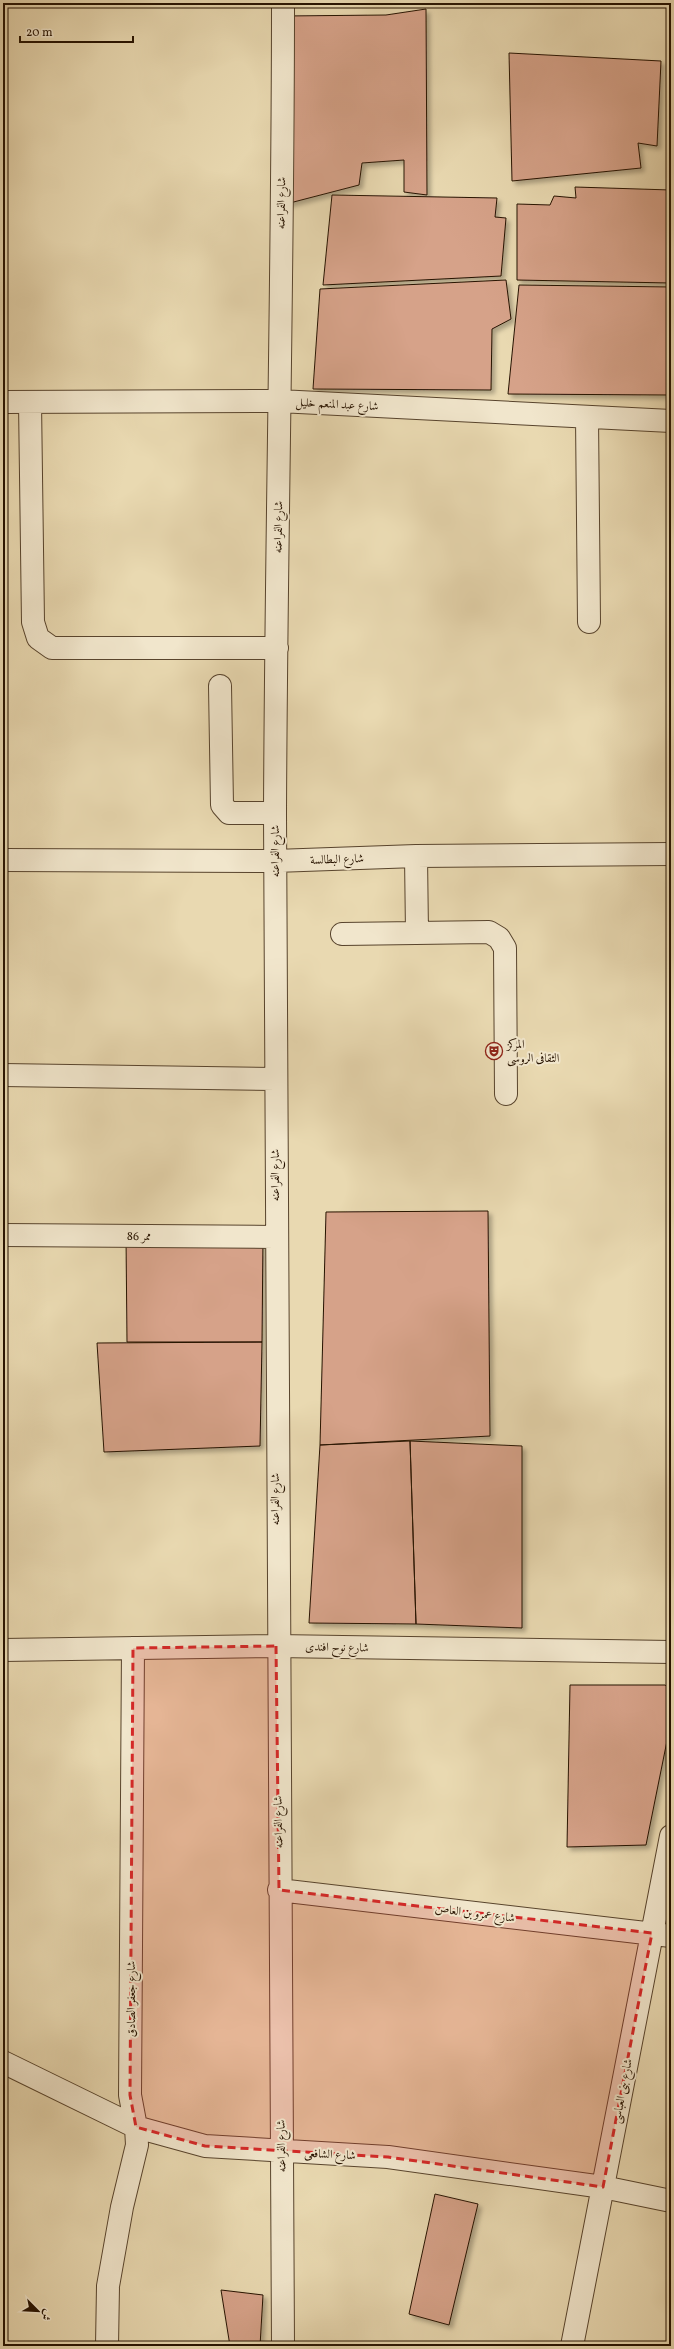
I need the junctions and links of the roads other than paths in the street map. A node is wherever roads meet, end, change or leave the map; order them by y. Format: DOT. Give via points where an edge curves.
graph roads {
  1 [pos="283,3"];
  2 [pos="279,401"];
  3 [pos="3,402"];
  4 [pos="30,402"];
  5 [pos="587,417"];
  6 [pos="671,421"];
  7 [pos="589,622"];
  8 [pos="277,648"];
  9 [pos="220,686"];
  10 [pos="275,813"];
  11 [pos="671,854"];
  12 [pos="416,856"];
  13 [pos="3,860"];
  14 [pos="275,861"];
  15 [pos="417,933"];
  16 [pos="342,934"];
  17 [pos="3,1075"];
  18 [pos="275,1079"];
  19 [pos="506,1094"];
  20 [pos="3,1235"];
  21 [pos="274,1237"];
  22 [pos="276,1646"];
  23 [pos="133,1648"];
  24 [pos="3,1650"];
  25 [pos="671,1652"];
  26 [pos="671,1836"];
  27 [pos="279,1890"];
  28 [pos="662,1934"];
  29 [pos="3,2062"];
  30 [pos="136,2126"];
  31 [pos="281,2152"];
  32 [pos="603,2187"];
  33 [pos="671,2201"];
  34 [pos="107,2346"];
  35 [pos="284,2346"];
  36 [pos="572,2346"];
  1 -- 2 [label="street, شارع الفراعنه"];
  2 -- 4 [label="street, شارع عبد المنعم خليل"];
  2 -- 5 [label="street, شارع عبد المنعم خليل"];
  2 -- 8 [label="street, شارع الفراعنه"];
  3 -- 4 [label="street, شارع عبد المنعم خليل"];
  4 -- 8 [label="street" via="33,622 38,638 52,648"];
  5 -- 6 [label="street, شارع عبد المنعم خليل"];
  5 -- 7 [label="street"];
  8 -- 10 [label="street, شارع الفراعنه"];
  9 -- 10 [label="street" via="222,805 229,813"];
  10 -- 14 [label="street, شارع الفراعنه"];
  11 -- 12 [label="street, شارع البطالسة"];
  12 -- 14 [label="street, شارع البطالسة"];
  12 -- 15 [label="street"];
  13 -- 14 [label="street, شارع البطالسة"];
  14 -- 18 [label="street, شارع الفراعنه"];
  15 -- 16 [label="street"];
  15 -- 19 [label="street" via="490,932 499,938 505,948"];
  17 -- 18 [label="street"];
  18 -- 21 [label="street, شارع الفراعنه"];
  20 -- 21 [label="street, ممر 86"];
  21 -- 22 [label="street, شارع الفراعنه"];
  22 -- 23 [label="street, شارع نوح افندى"];
  22 -- 25 [label="street, شارع نوح افندى"];
  22 -- 27 [label="street, شارع الفراعنه"];
  23 -- 24 [label="street, شارع نوح افندى"];
  23 -- 30 [label="street, شارع جعفر الصادق" via="130,2095"];
  26 -- 28 [label="street, شارع بنى العباسى"];
  27 -- 28 [label="street, شارع عمرو بن العاص"];
  27 -- 31 [label="street, شارع الفراعنه"];
  28 -- 32 [label="street, شارع بنى العباسى"];
  29 -- 30 [label="street, شارع الشافعى"];
  30 -- 31 [label="street, شارع الشافعى" via="205,2146"];
  30 -- 34 [label="street, شارع جعفر الصادق" via="137,2145 122,2206 108,2286"];
  31 -- 32 [label="street, شارع الشافعى" via="388,2157"];
  31 -- 35 [label="street, شارع الفراعنه"];
  32 -- 33 [label="street, شارع الشافعى"];
  32 -- 36 [label="street, شارع بنى العباسى"];
}
